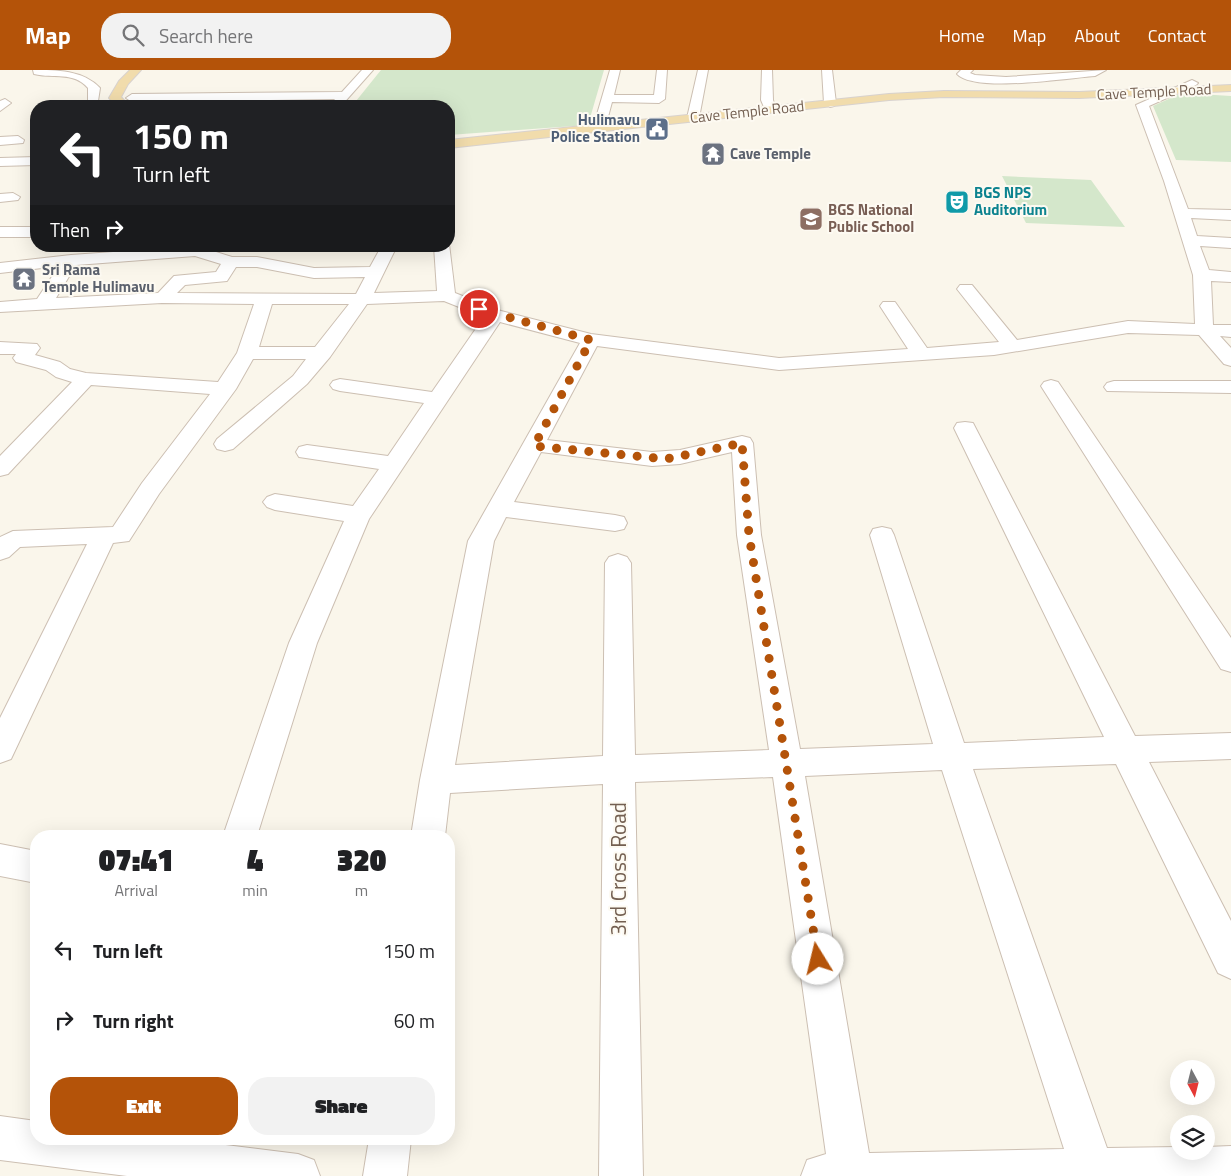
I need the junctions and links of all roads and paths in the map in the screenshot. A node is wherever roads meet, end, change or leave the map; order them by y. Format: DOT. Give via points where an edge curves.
graph roads {
  1 [pos="38,70"];
  2 [pos="368,70"];
  3 [pos="615,70"];
  4 [pos="662,70"];
  5 [pos="704,70"];
  6 [pos="767,70"];
  7 [pos="827,70"];
  8 [pos="968,70"];
  9 [pos="1101,70"];
  10 [pos="1068,72"];
  11 [pos="1088,73"];
  12 [pos="140,74"];
  13 [pos="1231,82"];
  14 [pos="1192,83"];
  15 [pos="235,84"];
  16 [pos="1102,88"];
  17 [pos="1231,88"];
  18 [pos="1088,89"];
  19 [pos="1176,91"];
  20 [pos="1047,93"];
  21 [pos="345,95"];
  22 [pos="225,97"];
  23 [pos="92,100"];
  24 [pos="119,100"];
  25 [pos="128,100"];
  26 [pos="176,100"];
  27 [pos="340,100"];
  28 [pos="0,103"];
  29 [pos="830,103"];
  30 [pos="605,104"];
  31 [pos="0,107"];
  32 [pos="770,109"];
  33 [pos="693,118"];
  34 [pos="614,127"];
  35 [pos="599,128"];
  36 [pos="18,140"];
  37 [pos="0,141"];
  38 [pos="455,143"];
  39 [pos="30,161"];
  40 [pos="0,162"];
  41 [pos="1181,213"];
  42 [pos="1231,216"];
  43 [pos="0,232"];
  44 [pos="30,232"];
  45 [pos="1190,240"];
  46 [pos="1231,243"];
  47 [pos="116,252"];
  48 [pos="202,252"];
  49 [pos="267,252"];
  50 [pos="386,252"];
  51 [pos="442,252"];
  52 [pos="76,253"];
  53 [pos="231,262"];
  54 [pos="257,262"];
  55 [pos="0,268"];
  56 [pos="376,272"];
  57 [pos="1202,275"];
  58 [pos="1231,277"];
  59 [pos="966,289"];
  60 [pos="446,296"];
  61 [pos="162,298"];
  62 [pos="265,299"];
  63 [pos="362,299"];
  64 [pos="43,304"];
  65 [pos="889,306"];
  66 [pos="0,307"];
  67 [pos="495,315"];
  68 [pos="1204,330"];
  69 [pos="1231,331"];
  70 [pos="591,340"];
  71 [pos="1012,346"];
  72 [pos="0,348"];
  73 [pos="247,353"];
  74 [pos="323,353"];
  75 [pos="921,354"];
  76 [pos="1231,360"];
  77 [pos="86,379"];
  78 [pos="340,385"];
  79 [pos="1051,386"];
  80 [pos="1114,387"];
  81 [pos="1231,388"];
  82 [pos="226,389"];
  83 [pos="438,399"];
  84 [pos="965,428"];
  85 [pos="225,444"];
  86 [pos="534,446"];
  87 [pos="307,452"];
  88 [pos="394,464"];
  89 [pos="0,469"];
  90 [pos="275,502"];
  91 [pos="500,508"];
  92 [pos="359,515"];
  93 [pos="615,523"];
  94 [pos="104,535"];
  95 [pos="882,535"];
  96 [pos="0,551"];
  97 [pos="618,563"];
  98 [pos="1231,619"];
  99 [pos="1204,621"];
  100 [pos="1231,661"];
  101 [pos="1231,746"];
  102 [pos="0,750"];
  103 [pos="1126,750"];
  104 [pos="953,756"];
  105 [pos="787,763"];
  106 [pos="618,769"];
  107 [pos="436,780"];
  108 [pos="242,830"];
  109 [pos="429,830"];
  110 [pos="0,860"];
  111 [pos="30,866"];
  112 [pos="1231,960"];
  113 [pos="0,1138"];
  114 [pos="30,1142"];
  115 [pos="55,1145"];
  116 [pos="389,1145"];
  117 [pos="1092,1169"];
  118 [pos="1225,1171"];
  119 [pos="298,1176"];
  120 [pos="385,1176"];
  121 [pos="622,1176"];
  122 [pos="837,1176"];
  1 -- 23 [label="street" via="73,72 94,88"];
  2 -- 21 [label="street"];
  3 -- 30 [label="street"];
  4 -- 30 [label="street" via="659,98"];
  5 -- 33 [label="street"];
  6 -- 32 [label="street"];
  7 -- 29 [label="street"];
  8 -- 10 [label="street" via="962,74 1003,82"];
  9 -- 11 [label="street"];
  10 -- 11 [label="street"];
  10 -- 18 [label="street"];
  11 -- 16 [label="street"];
  12 -- 24 [label="main road" via="123,83 115,98"];
  12 -- 25 [label="main road"];
  13 -- 14 [label="main road, Cave Temple Road"];
  14 -- 16 [label="main road, Cave Temple Road"];
  14 -- 19 [label="street"];
  15 -- 22 [label="street"];
  16 -- 18 [label="main road, Cave Temple Road"];
  17 -- 19 [label="main road, Cave Temple Road"];
  18 -- 20 [label="main road, Cave Temple Road"];
  19 -- 20 [label="main road, Cave Temple Road"];
  19 -- 41 [label="street" via="1142,105"];
  20 -- 29 [label="main road, Cave Temple Road" via="944,94"];
  21 -- 22 [label="street"];
  21 -- 27 [label="street"];
  22 -- 26 [label="street"];
  28 -- 31 [label="street" via="5,103"];
  29 -- 32 [label="main road, Cave Temple Road"];
  30 -- 34 [label="street" via="614,113"];
  30 -- 35 [label="street"];
  32 -- 33 [label="main road, Cave Temple Road"];
  33 -- 34 [label="main road, Cave Temple Road"];
  34 -- 35 [label="main road, Cave Temple Road"];
  35 -- 38 [label="main road, Cave Temple Road"];
  36 -- 37 [label="street"];
  39 -- 40 [label="street"];
  41 -- 42 [label="street"];
  41 -- 45 [label="street"];
  43 -- 44 [label="street"];
  45 -- 46 [label="street"];
  45 -- 57 [label="street"];
  47 -- 52 [label="street"];
  48 -- 53 [label="street"];
  49 -- 54 [label="street"];
  50 -- 56 [label="street"];
  51 -- 60 [label="street"];
  52 -- 55 [label="street"];
  52 -- 64 [label="street"];
  53 -- 54 [label="street"];
  53 -- 61 [label="street" via="221,278 180,280"];
  54 -- 56 [label="street" via="314,273"];
  56 -- 63 [label="street"];
  57 -- 58 [label="street"];
  57 -- 68 [label="street"];
  59 -- 71 [label="street"];
  60 -- 63 [label="street"];
  60 -- 67 [label="street"];
  61 -- 62 [label="street"];
  61 -- 64 [label="street"];
  62 -- 63 [label="street"];
  62 -- 73 [label="street"];
  63 -- 74 [label="street"];
  64 -- 66 [label="street"];
  65 -- 75 [label="street"];
  67 -- 70 [label="street"];
  67 -- 83 [label="street"];
  68 -- 69 [label="street"];
  68 -- 71 [label="street" via="1128,327"];
  68 -- 76 [label="street"];
  70 -- 75 [label="street" via="779,364"];
  70 -- 86 [label="street"];
  71 -- 75 [label="street"];
  72 -- 77 [label="street" via="30,348 23,358"];
  73 -- 74 [label="street"];
  73 -- 82 [label="street"];
  74 -- 85 [label="street" via="300,380"];
  77 -- 82 [label="street"];
  77 -- 89 [label="street"];
  78 -- 83 [label="street"];
  79 -- 99 [label="street"];
  80 -- 81 [label="street"];
  82 -- 94 [label="street" via="120,535"];
  83 -- 88 [label="street"];
  84 -- 103 [label="street"];
  86 -- 91 [label="street"];
  86 -- 105 [label="street" via="666,459 742,443 749,535"];
  87 -- 88 [label="street"];
  88 -- 92 [label="street"];
  90 -- 92 [label="street"];
  91 -- 93 [label="street"];
  91 -- 107 [label="street" via="482,541"];
  92 -- 108 [label="street" via="303,643"];
  94 -- 96 [label="street" via="13,539"];
  94 -- 102 [label="street"];
  95 -- 104 [label="street"];
  97 -- 106 [label="street, 3rd Cross Road"];
  98 -- 99 [label="street"];
  99 -- 100 [label="street"];
  101 -- 103 [label="street"];
  103 -- 104 [label="street"];
  103 -- 112 [label="street"];
  104 -- 105 [label="street"];
  104 -- 117 [label="street"];
  105 -- 106 [label="street"];
  105 -- 122 [label="street"];
  106 -- 107 [label="street"];
  106 -- 121 [label="street, 3rd Cross Road"];
  107 -- 109 [label="street"];
  110 -- 111 [label="street"];
  113 -- 114 [label="street"];
  115 -- 119 [label="street"];
  116 -- 120 [label="street"];
  117 -- 118 [label="street"];
  117 -- 122 [label="street"];
}
